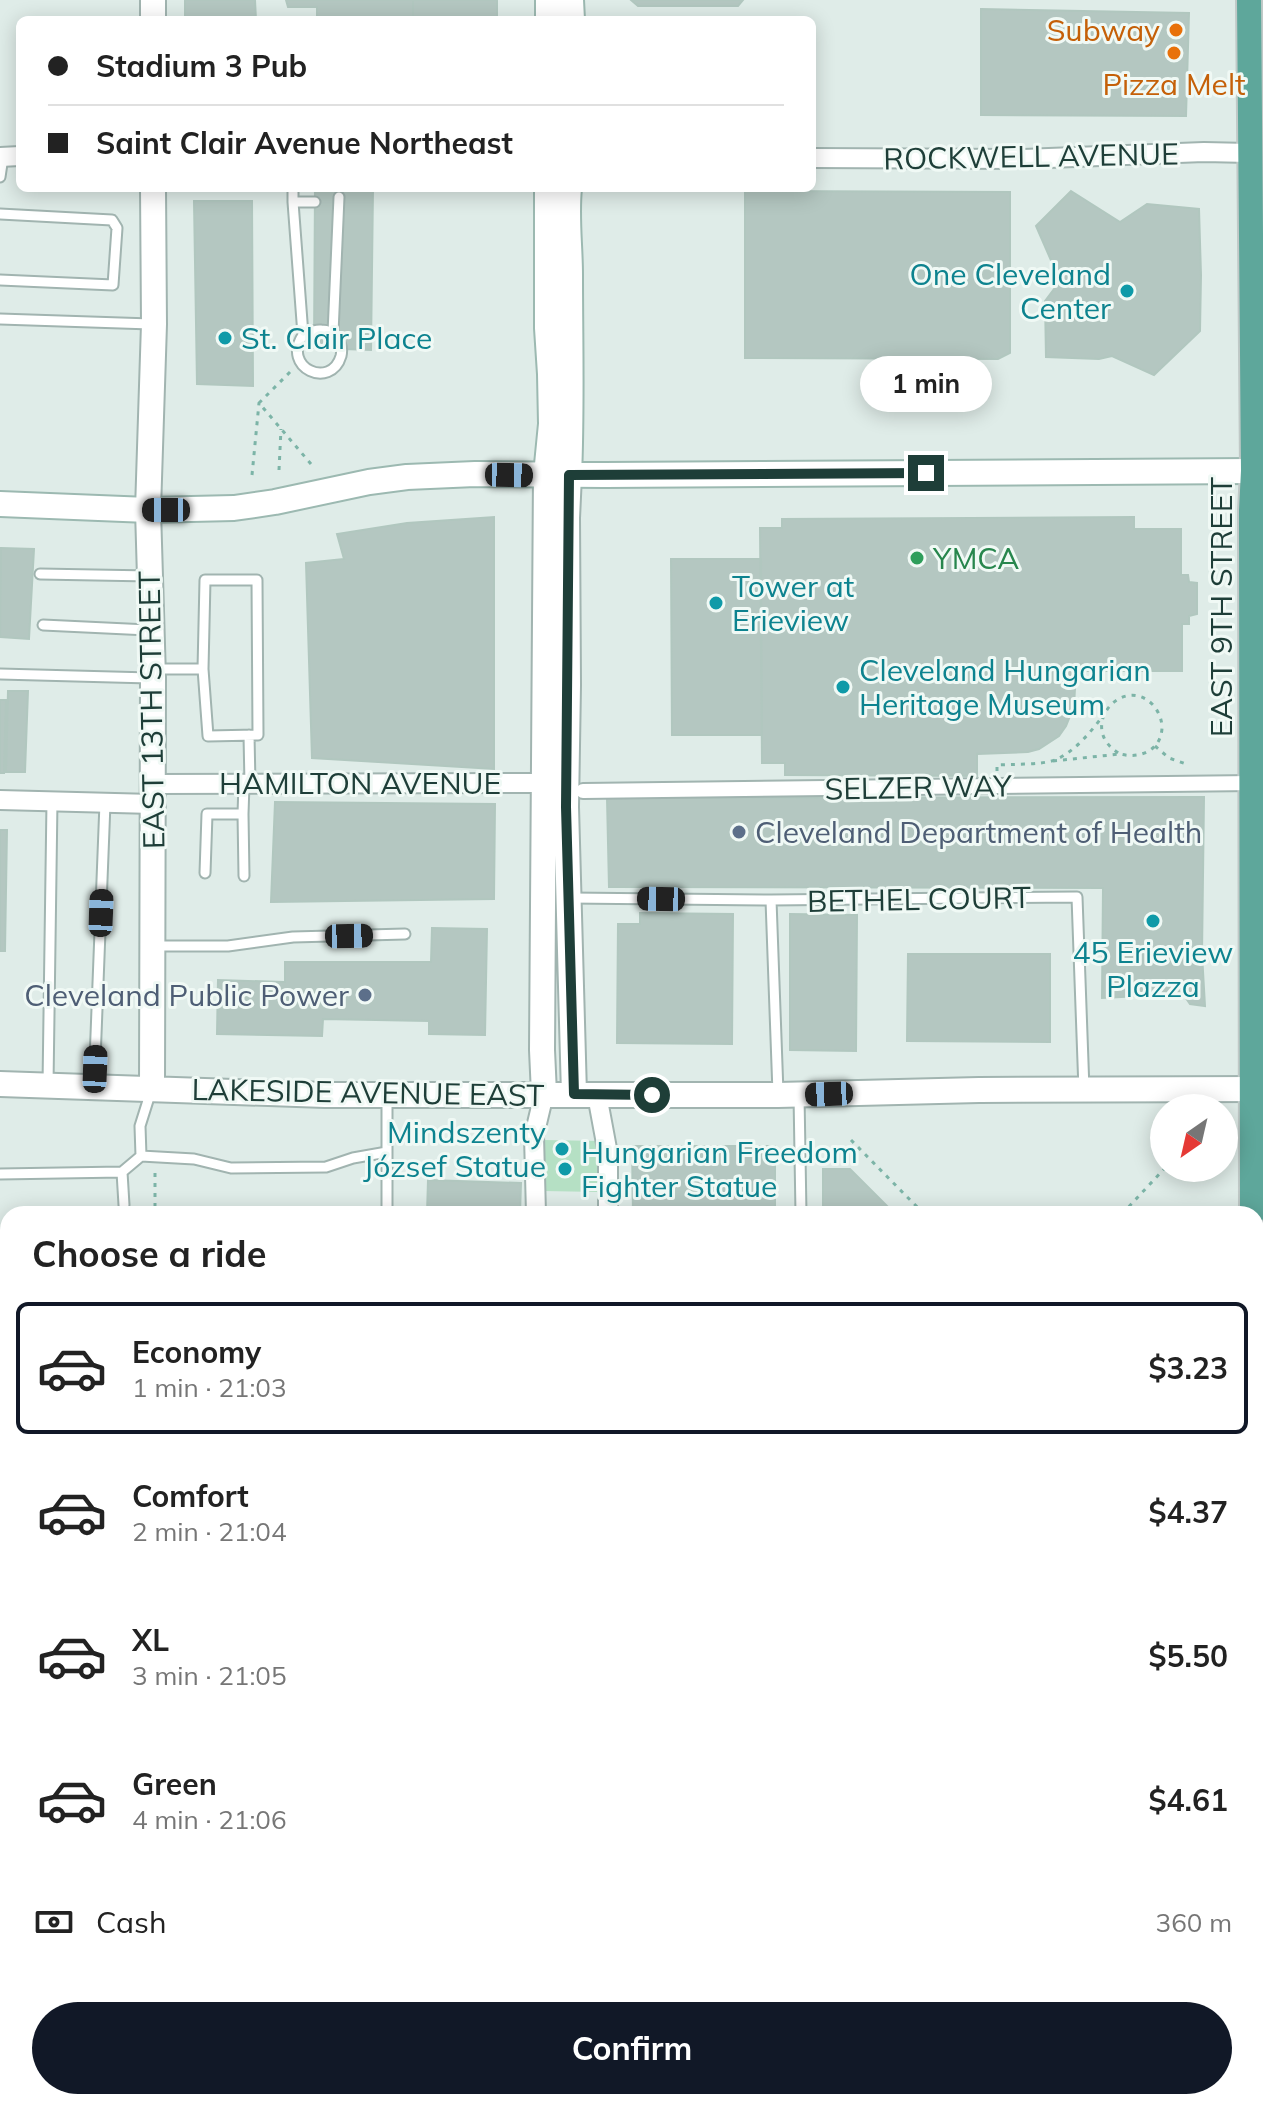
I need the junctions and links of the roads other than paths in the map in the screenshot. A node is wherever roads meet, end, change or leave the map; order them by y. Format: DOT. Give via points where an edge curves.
graph roads {
  1 [pos="1249,0"];
  2 [pos="1256,78"];
  3 [pos="1249,153"];
  4 [pos="8,157"];
  5 [pos="816,158"];
  6 [pos="0,177"];
  7 [pos="153,192"];
  8 [pos="293,192"];
  9 [pos="547,192"];
  10 [pos="569,192"];
  11 [pos="339,197"];
  12 [pos="293,202"];
  13 [pos="315,202"];
  14 [pos="0,214"];
  15 [pos="1257,267"];
  16 [pos="0,280"];
  17 [pos="0,319"];
  18 [pos="154,324"];
  19 [pos="333,333"];
  20 [pos="303,335"];
  21 [pos="1258,471"];
  22 [pos="557,475"];
  23 [pos="0,504"];
  24 [pos="148,510"];
  25 [pos="40,574"];
  26 [pos="150,576"];
  27 [pos="43,625"];
  28 [pos="152,630"];
  29 [pos="203,669"];
  30 [pos="0,674"];
  31 [pos="153,674"];
  32 [pos="249,735"];
  33 [pos="1253,783"];
  34 [pos="247,784"];
  35 [pos="564,785"];
  36 [pos="153,794"];
  37 [pos="0,800"];
  38 [pos="52,801"];
  39 [pos="105,803"];
  40 [pos="243,814"];
  41 [pos="205,873"];
  42 [pos="244,876"];
  43 [pos="570,898"];
  44 [pos="771,900"];
  45 [pos="405,934"];
  46 [pos="152,946"];
  47 [pos="0,1084"];
  48 [pos="48,1085"];
  49 [pos="94,1086"];
  50 [pos="152,1088"];
  51 [pos="1258,1089"];
  52 [pos="1084,1090"];
  53 [pos="387,1094"];
  54 [pos="544,1094"];
  55 [pos="585,1094"];
  56 [pos="789,1095"];
  57 [pos="387,1152"];
  58 [pos="141,1156"];
  59 [pos="122,1172"];
  60 [pos="0,1174"];
  61 [pos="124,1205"];
  62 [pos="387,1206"];
  63 [pos="536,1206"];
  64 [pos="608,1206"];
  65 [pos="800,1206"];
  66 [pos="1252,1206"];
  1 -- 2 [label="main road, EAST 9TH STREET"];
  2 -- 3 [label="main road, EAST 9TH STREET"];
  3 -- 5 [label="street, ROCKWELL AVENUE"];
  3 -- 15 [label="main road, EAST 9TH STREET"];
  4 -- 6 [label="lane"];
  7 -- 18 [label="street, EAST 13TH STREET"];
  8 -- 12 [label="lane"];
  9 -- 22 [label="street" via="547,328"];
  10 -- 22 [label="street" via="571,424"];
  11 -- 19 [label="lane"];
  12 -- 13 [label="lane"];
  12 -- 20 [label="lane"];
  14 -- 16 [label="lane" via="112,220 117,228 113,285"];
  15 -- 21 [label="main road, EAST 9TH STREET"];
  17 -- 18 [label="lane"];
  18 -- 24 [label="street, EAST 13TH STREET"];
  19 -- 20 [label="lane" via="322,329"];
  19 -- 20 [label="lane" via="343,349 339,362 320,373 300,362 297,348"];
  21 -- 22 [label="street"];
  21 -- 33 [label="main road, EAST 9TH STREET" via="1251,511"];
  22 -- 24 [label="street" via="407,477 234,508"];
  22 -- 35 [label="street"];
  23 -- 24 [label="street"];
  24 -- 26 [label="street, EAST 13TH STREET"];
  25 -- 26 [label="lane"];
  26 -- 28 [label="street, EAST 13TH STREET"];
  27 -- 28 [label="lane"];
  28 -- 31 [label="street, EAST 13TH STREET"];
  29 -- 31 [label="lane"];
  29 -- 32 [label="lane" via="208,736"];
  29 -- 32 [label="lane" via="205,580 257,580 258,735"];
  30 -- 31 [label="lane"];
  31 -- 36 [label="street, EAST 13TH STREET"];
  32 -- 34 [label="lane"];
  33 -- 35 [label="street, SELZER WAY"];
  33 -- 51 [label="main road, EAST 9TH STREET"];
  34 -- 35 [label="street, HAMILTON AVENUE"];
  34 -- 36 [label="street, HAMILTON AVENUE"];
  34 -- 40 [label="lane"];
  35 -- 43 [label="street"];
  35 -- 54 [label="street" via="542,1050"];
  36 -- 39 [label="street, HAMILTON AVENUE"];
  36 -- 46 [label="street, EAST 13TH STREET"];
  37 -- 38 [label="street, HAMILTON AVENUE"];
  38 -- 39 [label="street, HAMILTON AVENUE"];
  38 -- 48 [label="lane"];
  39 -- 49 [label="lane"];
  40 -- 41 [label="lane" via="207,814"];
  40 -- 42 [label="lane"];
  43 -- 44 [label="lane, BETHEL COURT"];
  43 -- 55 [label="street"];
  44 -- 52 [label="lane, BETHEL COURT" via="1077,897"];
  44 -- 56 [label="lane"];
  45 -- 46 [label="lane"];
  46 -- 50 [label="street, EAST 13TH STREET"];
  47 -- 48 [label="street, LAKESIDE AVENUE EAST"];
  48 -- 49 [label="street, LAKESIDE AVENUE EAST"];
  49 -- 50 [label="street, LAKESIDE AVENUE EAST"];
  50 -- 53 [label="street, LAKESIDE AVENUE EAST"];
  50 -- 58 [label="lane" via="140,1126"];
  51 -- 52 [label="street, LAKESIDE AVENUE EAST"];
  51 -- 66 [label="main road, EAST 9TH STREET"];
  52 -- 56 [label="street, LAKESIDE AVENUE EAST"];
  53 -- 54 [label="street, LAKESIDE AVENUE EAST"];
  53 -- 57 [label="lane"];
  54 -- 55 [label="street, LAKESIDE AVENUE EAST"];
  54 -- 63 [label="street" via="534,1136"];
  55 -- 56 [label="street, LAKESIDE AVENUE EAST"];
  55 -- 64 [label="street" via="608,1154"];
  56 -- 65 [label="lane"];
  57 -- 58 [label="lane" via="326,1167 231,1168 194,1159"];
  57 -- 62 [label="lane"];
  58 -- 59 [label="lane"];
  59 -- 60 [label="lane"];
  59 -- 61 [label="lane"];
}
